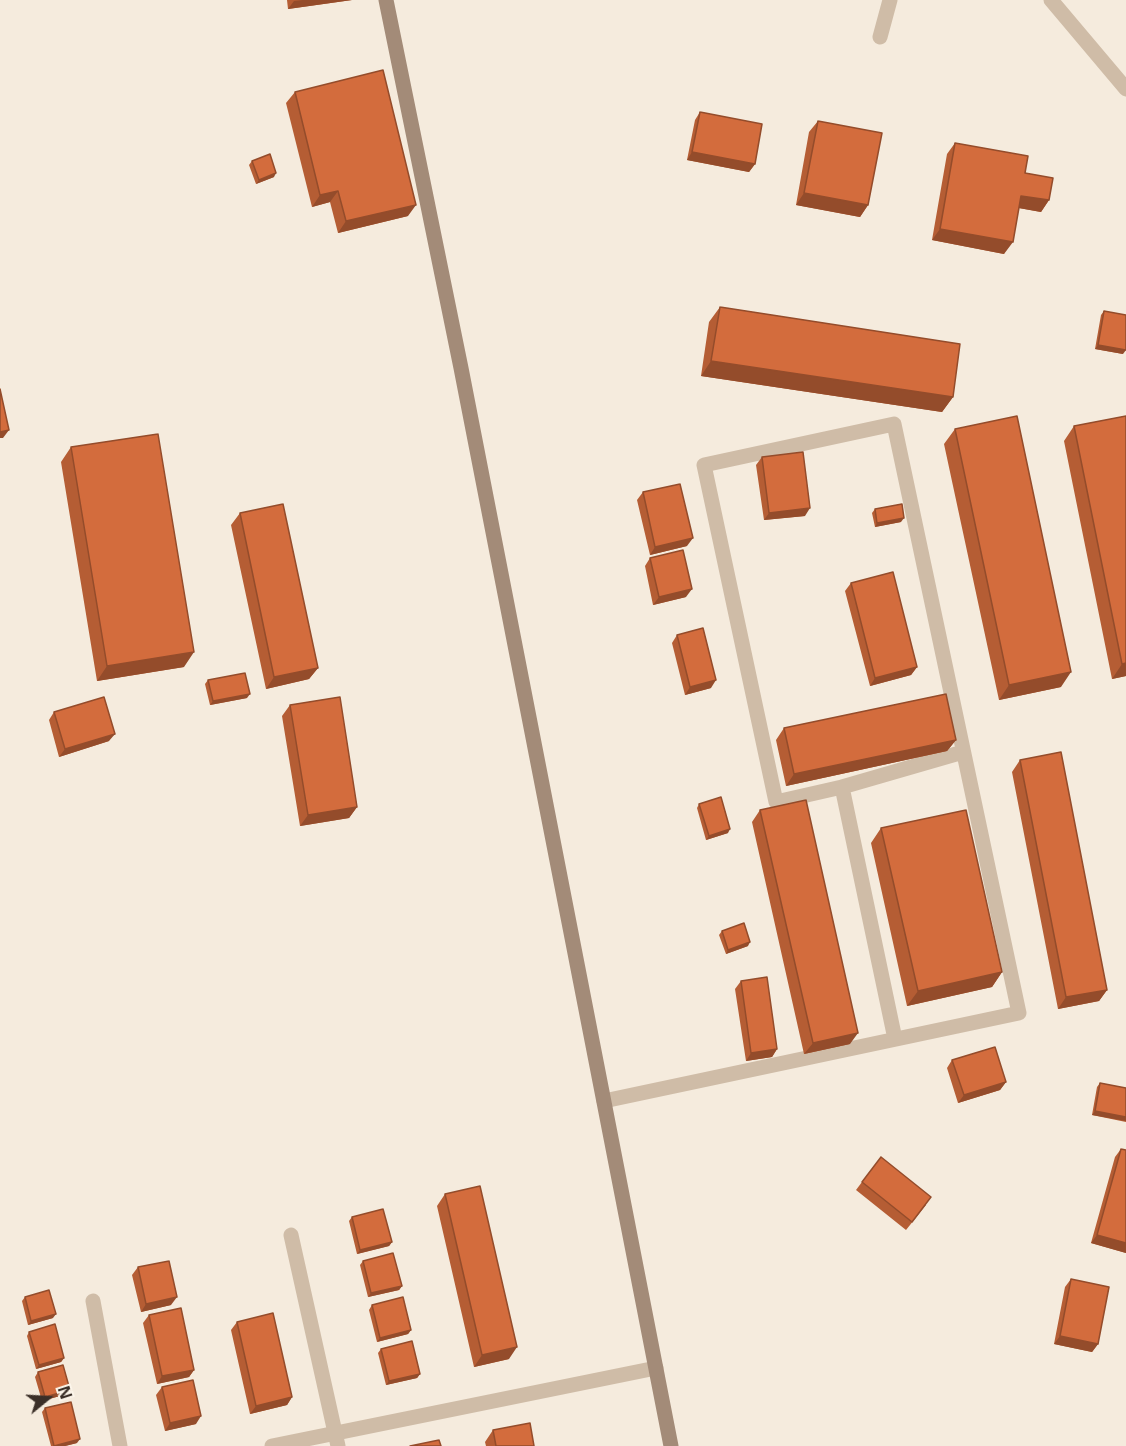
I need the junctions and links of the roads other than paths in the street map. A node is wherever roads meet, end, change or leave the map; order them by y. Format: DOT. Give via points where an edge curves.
graph roads {
  1 [pos="386,0"];
  2 [pos="890,0"];
  3 [pos="1051,0"];
  4 [pos="880,37"];
  5 [pos="1126,89"];
  6 [pos="963,752"];
  7 [pos="842,788"];
  8 [pos="895,1039"];
  9 [pos="604,1101"];
  10 [pos="291,1235"];
  11 [pos="93,1301"];
  12 [pos="656,1368"];
  13 [pos="337,1439"];
  14 [pos="120,1446"];
  15 [pos="272,1446"];
  16 [pos="671,1446"];
  1 -- 9 [label="street"];
  2 -- 4 [label="street"];
  3 -- 5 [label="street"];
  6 -- 7 [label="street"];
  6 -- 7 [label="street" via="894,424 704,465 776,802"];
  6 -- 8 [label="street" via="1019,1013"];
  7 -- 8 [label="street"];
  8 -- 9 [label="street"];
  9 -- 12 [label="street"];
  10 -- 13 [label="street"];
  11 -- 14 [label="street"];
  12 -- 13 [label="street"];
  12 -- 16 [label="street"];
  13 -- 15 [label="street"];
}
